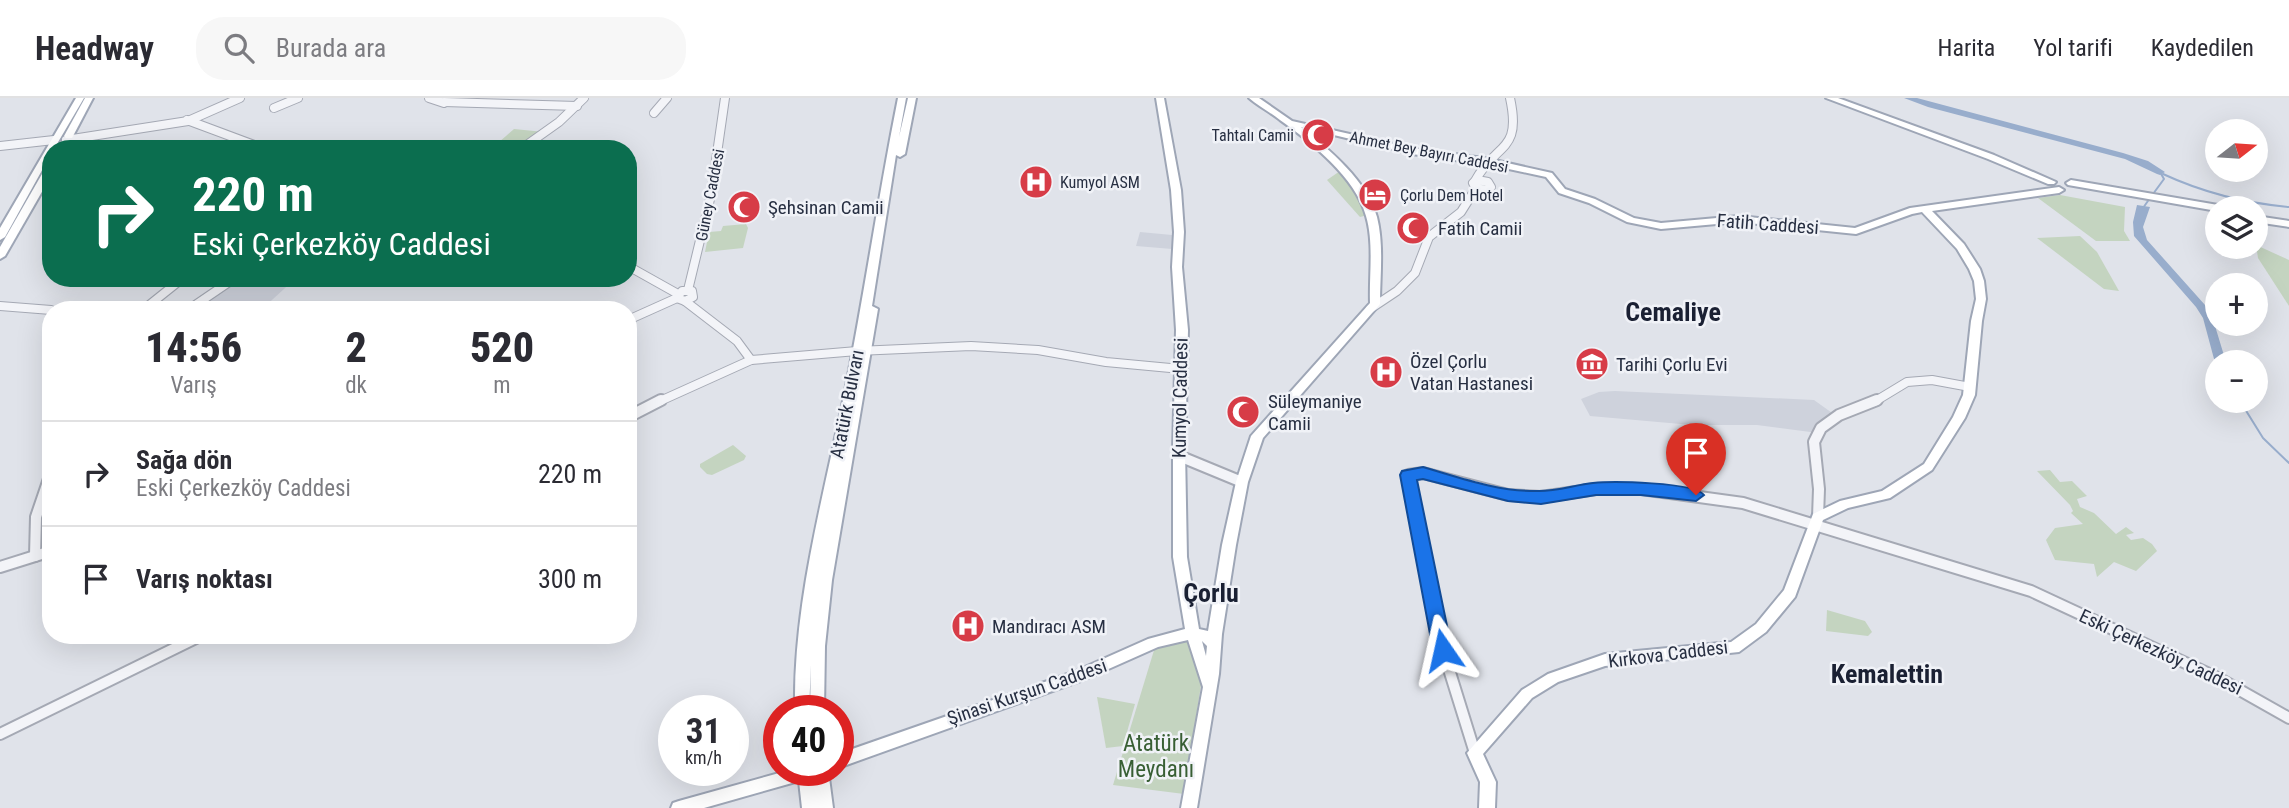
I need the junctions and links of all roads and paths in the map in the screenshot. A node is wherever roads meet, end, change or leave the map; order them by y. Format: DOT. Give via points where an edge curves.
graph roads {
  1 [pos="80,98"];
  2 [pos="89,98"];
  3 [pos="229,98"];
  4 [pos="240,98"];
  5 [pos="298,98"];
  6 [pos="429,98"];
  7 [pos="584,98"];
  8 [pos="667,98"];
  9 [pos="725,98"];
  10 [pos="902,98"];
  11 [pos="912,98"];
  12 [pos="1160,98"];
  13 [pos="1253,98"];
  14 [pos="1510,98"];
  15 [pos="1830,98"];
  16 [pos="577,106"];
  17 [pos="274,108"];
  18 [pos="654,113"];
  19 [pos="186,119"];
  20 [pos="1290,122"];
  21 [pos="60,140"];
  22 [pos="61,140"];
  23 [pos="66,140"];
  24 [pos="241,140"];
  25 [pos="533,140"];
  26 [pos="42,142"];
  27 [pos="0,146"];
  28 [pos="1991,157"];
  29 [pos="895,158"];
  30 [pos="1486,166"];
  31 [pos="42,170"];
  32 [pos="42,183"];
  33 [pos="2054,186"];
  34 [pos="1474,187"];
  35 [pos="2072,187"];
  36 [pos="1562,191"];
  37 [pos="2088,194"];
  38 [pos="2120,196"];
  39 [pos="1929,208"];
  40 [pos="2205,208"];
  41 [pos="2268,218"];
  42 [pos="2289,222"];
  43 [pos="0,237"];
  44 [pos="0,256"];
  45 [pos="637,271"];
  46 [pos="172,287"];
  47 [pos="222,287"];
  48 [pos="680,297"];
  49 [pos="154,301"];
  50 [pos="201,301"];
  51 [pos="0,306"];
  52 [pos="42,309"];
  53 [pos="1370,309"];
  54 [pos="637,316"];
  55 [pos="862,351"];
  56 [pos="751,360"];
  57 [pos="1181,369"];
  58 [pos="1970,387"];
  59 [pos="637,413"];
  60 [pos="1179,456"];
  61 [pos="1242,482"];
  62 [pos="42,499"];
  63 [pos="1816,521"];
  64 [pos="42,554"];
  65 [pos="35,556"];
  66 [pos="0,567"];
  67 [pos="1216,627"];
  68 [pos="1193,632"];
  69 [pos="1213,643"];
  70 [pos="184,644"];
  71 [pos="802,695"];
  72 [pos="817,695"];
  73 [pos="1208,697"];
  74 [pos="2289,718"];
  75 [pos="0,734"];
  76 [pos="1475,753"];
  77 [pos="854,755"];
  78 [pos="763,784"];
  79 [pos="811,786"];
  80 [pos="817,786"];
  81 [pos="679,808"];
  82 [pos="810,808"];
  83 [pos="825,808"];
  84 [pos="1189,808"];
  85 [pos="1487,808"];
  1 -- 21 [label="main road"];
  2 -- 22 [label="main road"];
  3 -- 19 [label="street"];
  4 -- 19 [label="street"];
  5 -- 17 [label="street"];
  6 -- 16 [label="street"];
  7 -- 16 [label="street"];
  8 -- 18 [label="street"];
  9 -- 48 [label="street, Güney Caddesi" via="699,255 688,290"];
  10 -- 29 [label="main road, Atatürk Bulvarı"];
  11 -- 29 [label="main road, Atatürk Bulvarı"];
  12 -- 57 [label="main road, Kumyol Caddesi" via="1176,190"];
  13 -- 20 [label="main road"];
  14 -- 30 [label="street" via="1514,131"];
  15 -- 28 [label="main road"];
  16 -- 25 [label="street"];
  19 -- 23 [label="street"];
  19 -- 24 [label="street"];
  20 -- 30 [label="main road, Ahmet Bey Bayırı Caddesi"];
  20 -- 53 [label="main road" via="1357,184 1372,216 1375,304"];
  26 -- 27 [label="street"];
  28 -- 33 [label="main road"];
  29 -- 55 [label="main road, Atatürk Bulvarı"];
  30 -- 34 [label="street"];
  30 -- 34 [label="street" via="1486,181"];
  30 -- 36 [label="main road, Ahmet Bey Bayırı Caddesi" via="1549,175"];
  31 -- 43 [label="main road"];
  32 -- 44 [label="main road"];
  33 -- 35 [label="main road"];
  33 -- 37 [label="main road"];
  33 -- 39 [label="main road, Fatih Caddesi"];
  33 -- 39 [label="main road, Fatih Caddesi"];
  34 -- 53 [label="street" via="1461,212 1424,244 1415,273"];
  35 -- 37 [label="main road"];
  35 -- 38 [label="main road"];
  36 -- 39 [label="main road, Fatih Caddesi" via="1631,220 1661,226 1739,219 1856,231"];
  37 -- 38 [label="main road"];
  38 -- 40 [label="main road"];
  39 -- 58 [label="main road" via="1974,265 1982,295 1975,321"];
  41 -- 42 [label="main road"];
  45 -- 48 [label="street"];
  46 -- 49 [label="street"];
  47 -- 50 [label="street"];
  48 -- 54 [label="street"];
  48 -- 56 [label="street" via="737,341"];
  51 -- 52 [label="street"];
  53 -- 61 [label="main road" via="1257,436"];
  55 -- 56 [label="street"];
  55 -- 57 [label="street" via="971,346"];
  55 -- 71 [label="main road, Atatürk Bulvarı" via="812,579"];
  55 -- 72 [label="main road, Atatürk Bulvarı" via="825,580"];
  56 -- 59 [label="street"];
  57 -- 60 [label="main road, Kumyol Caddesi"];
  58 -- 63 [label="main road" via="1959,418 1928,467 1886,495 1845,504"];
  58 -- 63 [label="street, Kırkova Caddesi" via="1918,379 1907,382 1821,428 1814,442 1819,489"];
  60 -- 61 [label="street"];
  60 -- 68 [label="main road, Kumyol Caddesi" via="1180,556"];
  61 -- 67 [label="main road"];
  62 -- 65 [label="street" via="36,517"];
  63 -- 74 [label="street, Eski Çerkezköy Caddesi" via="2031,591 2220,679"];
  63 -- 76 [label="main road, Kırkova Caddesi" via="1790,593 1761,628 1734,648 1605,660 1553,678 1527,694"];
  63 -- 76 [label="street" via="1696,495 1596,489 1541,498 1475,489 1423,473 1408,475 1443,650"];
  64 -- 65 [label="street"];
  65 -- 66 [label="street"];
  67 -- 68 [label="main road, Şinasi Kurşun Caddesi"];
  67 -- 69 [label="main road"];
  68 -- 69 [label="main road" via="1209,636"];
  68 -- 73 [label="main road, Kumyol Caddesi"];
  68 -- 77 [label="main road, Şinasi Kurşun Caddesi"];
  69 -- 73 [label="main road"];
  70 -- 75 [label="street"];
  73 -- 84 [label="main road, Kumyol Caddesi"];
  76 -- 85 [label="main road" via="1488,782"];
  78 -- 81 [label="main road"];
  79 -- 82 [label="main road"];
  80 -- 83 [label="main road"];
}
